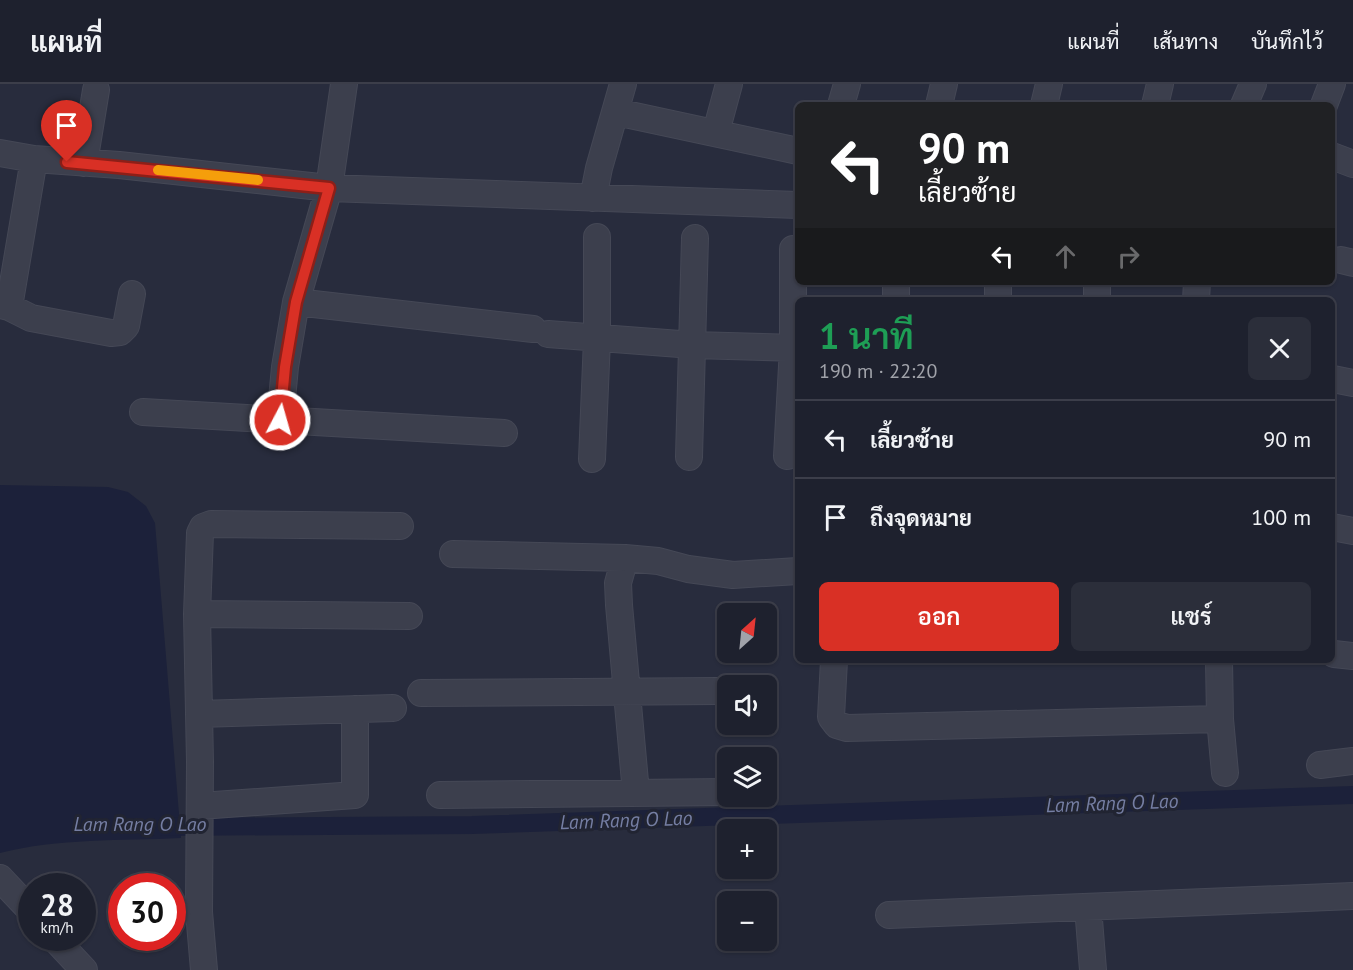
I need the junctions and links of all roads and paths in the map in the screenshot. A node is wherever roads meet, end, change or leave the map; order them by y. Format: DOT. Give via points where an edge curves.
graph roads {
  1 [pos="344,84"];
  2 [pos="623,84"];
  3 [pos="729,84"];
  4 [pos="847,84"];
  5 [pos="944,84"];
  6 [pos="1049,84"];
  7 [pos="1160,84"];
  8 [pos="1253,84"];
  9 [pos="1332,84"];
  10 [pos="96,90"];
  11 [pos="842,102"];
  12 [pos="940,102"];
  13 [pos="1045,102"];
  14 [pos="1156,102"];
  15 [pos="1245,102"];
  16 [pos="1325,102"];
  17 [pos="616,112"];
  18 [pos="716,132"];
  19 [pos="795,150"];
  20 [pos="0,153"];
  21 [pos="1335,157"];
  22 [pos="33,159"];
  23 [pos="84,163"];
  24 [pos="1353,164"];
  25 [pos="329,188"];
  26 [pos="593,198"];
  27 [pos="795,205"];
  28 [pos="597,237"];
  29 [pos="695,238"];
  30 [pos="793,249"];
  31 [pos="132,294"];
  32 [pos="296,302"];
  33 [pos="5,306"];
  34 [pos="795,315"];
  35 [pos="597,339"];
  36 [pos="693,345"];
  37 [pos="795,348"];
  38 [pos="795,360"];
  39 [pos="143,412"];
  40 [pos="280,420"];
  41 [pos="504,433"];
  42 [pos="787,456"];
  43 [pos="689,457"];
  44 [pos="592,459"];
  45 [pos="400,526"];
  46 [pos="1335,528"];
  47 [pos="1353,531"];
  48 [pos="453,554"];
  49 [pos="625,558"];
  50 [pos="795,571"];
  51 [pos="197,614"];
  52 [pos="409,616"];
  53 [pos="834,663"];
  54 [pos="1219,663"];
  55 [pos="717,691"];
  56 [pos="421,693"];
  57 [pos="627,693"];
  58 [pos="393,708"];
  59 [pos="355,709"];
  60 [pos="199,714"];
  61 [pos="1220,719"];
  62 [pos="1353,761"];
  63 [pos="1320,765"];
  64 [pos="1225,773"];
  65 [pos="717,792"];
  66 [pos="636,793"];
  67 [pos="440,795"];
  68 [pos="200,806"];
  69 [pos="0,878"];
  70 [pos="1353,896"];
  71 [pos="18,897"];
  72 [pos="1088,907"];
  73 [pos="890,915"];
  74 [pos="66,951"];
  75 [pos="84,970"];
  76 [pos="204,970"];
  77 [pos="1094,970"];
  1 -- 25 [label="street"];
  2 -- 17 [label="street"];
  3 -- 18 [label="street"];
  4 -- 11 [label="street"];
  5 -- 12 [label="street"];
  6 -- 13 [label="street"];
  7 -- 14 [label="street"];
  8 -- 15 [label="street"];
  9 -- 16 [label="street"];
  10 -- 23 [label="street"];
  17 -- 18 [label="street"];
  17 -- 26 [label="street"];
  18 -- 19 [label="street"];
  20 -- 22 [label="street"];
  21 -- 24 [label="street"];
  22 -- 23 [label="street"];
  22 -- 33 [label="street"];
  23 -- 25 [label="street"];
  25 -- 26 [label="street"];
  25 -- 32 [label="street"];
  26 -- 27 [label="street"];
  28 -- 35 [label="street"];
  29 -- 36 [label="street"];
  30 -- 34 [label="street"];
  31 -- 33 [label="street" via="126,326 111,333 31,318"];
  32 -- 35 [label="street"];
  32 -- 40 [label="street"];
  35 -- 36 [label="street"];
  35 -- 44 [label="street"];
  36 -- 37 [label="street"];
  36 -- 43 [label="street"];
  38 -- 42 [label="street"];
  39 -- 40 [label="street"];
  40 -- 41 [label="street"];
  45 -- 51 [label="street" via="202,526"];
  46 -- 47 [label="street"];
  48 -- 49 [label="street"];
  49 -- 50 [label="street" via="733,575"];
  49 -- 57 [label="street" via="618,583"];
  51 -- 52 [label="street"];
  51 -- 60 [label="street"];
  53 -- 61 [label="street" via="831,717 837,725 847,728"];
  54 -- 61 [label="street"];
  55 -- 57 [label="street"];
  56 -- 57 [label="street"];
  57 -- 66 [label="street"];
  58 -- 59 [label="street"];
  59 -- 60 [label="street"];
  59 -- 68 [label="street" via="355,795"];
  60 -- 68 [label="street"];
  61 -- 64 [label="street"];
  62 -- 63 [label="street"];
  65 -- 66 [label="street"];
  66 -- 67 [label="street"];
  68 -- 76 [label="street" via="199,912"];
  69 -- 71 [label="street"];
  70 -- 72 [label="street"];
  72 -- 73 [label="street"];
  72 -- 77 [label="street"];
  74 -- 75 [label="street"];
}
